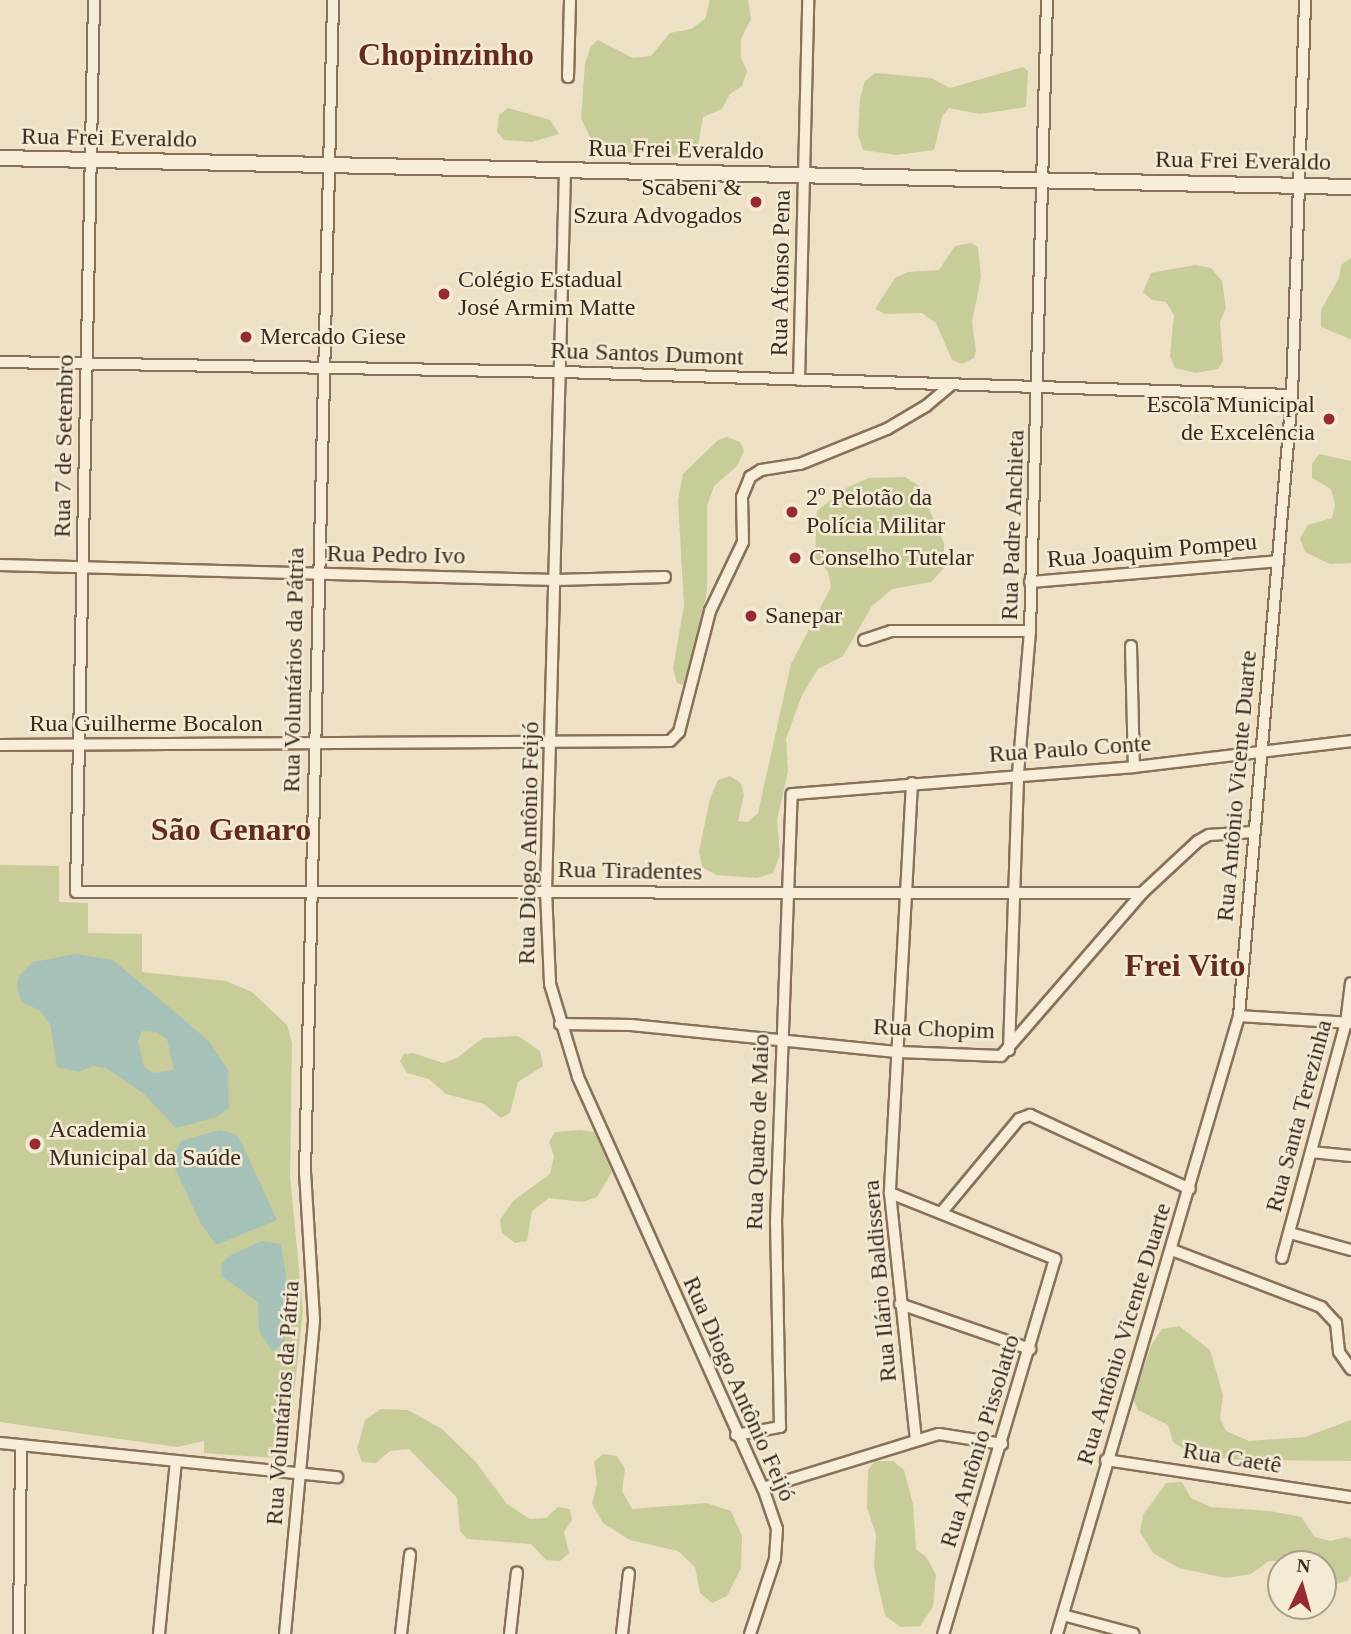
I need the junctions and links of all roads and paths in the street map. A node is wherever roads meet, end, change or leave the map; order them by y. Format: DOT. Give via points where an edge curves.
graph roads {
  1 [pos="94,0"];
  2 [pos="333,0"];
  3 [pos="570,0"];
  4 [pos="808,0"];
  5 [pos="1047,0"];
  6 [pos="1305,0"];
  7 [pos="568,78"];
  8 [pos="0,158"];
  9 [pos="90,161"];
  10 [pos="328,166"];
  11 [pos="565,170"];
  12 [pos="804,175"];
  13 [pos="1044,179"];
  14 [pos="1298,185"];
  15 [pos="1351,187"];
  16 [pos="0,362"];
  17 [pos="86,364"];
  18 [pos="325,370"];
  19 [pos="563,372"];
  20 [pos="799,380"];
  21 [pos="951,385"];
  22 [pos="1038,388"];
  23 [pos="1292,395"];
  24 [pos="1278,561"];
  25 [pos="0,565"];
  26 [pos="84,567"];
  27 [pos="317,575"];
  28 [pos="664,577"];
  29 [pos="556,580"];
  30 [pos="1030,582"];
  31 [pos="1030,631"];
  32 [pos="864,640"];
  33 [pos="1131,646"];
  34 [pos="551,741"];
  35 [pos="1351,741"];
  36 [pos="81,744"];
  37 [pos="0,745"];
  38 [pos="313,746"];
  39 [pos="1260,753"];
  40 [pos="1134,767"];
  41 [pos="1018,774"];
  42 [pos="912,783"];
  43 [pos="792,794"];
  44 [pos="1253,832"];
  45 [pos="310,890"];
  46 [pos="546,891"];
  47 [pos="76,892"];
  48 [pos="786,893"];
  49 [pos="907,893"];
  50 [pos="1142,893"];
  51 [pos="1016,894"];
  52 [pos="1351,983"];
  53 [pos="1239,1016"];
  54 [pos="1348,1023"];
  55 [pos="560,1024"];
  56 [pos="782,1037"];
  57 [pos="1009,1050"];
  58 [pos="898,1052"];
  59 [pos="1311,1152"];
  60 [pos="1351,1156"];
  61 [pos="1190,1189"];
  62 [pos="890,1193"];
  63 [pos="941,1213"];
  64 [pos="1290,1233"];
  65 [pos="1172,1250"];
  66 [pos="1351,1250"];
  67 [pos="1282,1258"];
  68 [pos="900,1304"];
  69 [pos="1030,1349"];
  70 [pos="1351,1369"];
  71 [pos="736,1435"];
  72 [pos="916,1439"];
  73 [pos="0,1443"];
  74 [pos="1002,1444"];
  75 [pos="21,1445"];
  76 [pos="1106,1460"];
  77 [pos="176,1462"];
  78 [pos="300,1473"];
  79 [pos="337,1477"];
  80 [pos="763,1488"];
  81 [pos="1351,1497"];
  82 [pos="410,1555"];
  83 [pos="517,1572"];
  84 [pos="629,1573"];
  85 [pos="1063,1615"];
  86 [pos="19,1634"];
  87 [pos="159,1634"];
  88 [pos="285,1634"];
  89 [pos="401,1634"];
  90 [pos="510,1634"];
  91 [pos="622,1634"];
  92 [pos="750,1634"];
  93 [pos="943,1634"];
  94 [pos="1057,1634"];
  95 [pos="1134,1634"];
  1 -- 9 [label="street, Rua 7 de Setembro"];
  2 -- 10 [label="street, Rua Voluntários da Pátria"];
  3 -- 7 [label="street"];
  4 -- 12 [label="street, Rua Afonso Pena"];
  5 -- 13 [label="street, Rua Padre Anchieta"];
  6 -- 14 [label="street, Rua Antônio Vicente Duarte"];
  8 -- 9 [label="street, Rua Frei Everaldo"];
  9 -- 10 [label="street, Rua Frei Everaldo"];
  9 -- 17 [label="street, Rua 7 de Setembro"];
  10 -- 11 [label="street, Rua Frei Everaldo"];
  10 -- 18 [label="street, Rua Voluntários da Pátria"];
  11 -- 12 [label="street, Rua Frei Everaldo"];
  11 -- 19 [label="street, Rua Diogo Antônio Feijó"];
  12 -- 13 [label="street, Rua Frei Everaldo"];
  12 -- 20 [label="street, Rua Afonso Pena"];
  13 -- 14 [label="street, Rua Frei Everaldo"];
  13 -- 22 [label="street, Rua Padre Anchieta"];
  14 -- 15 [label="street, Rua Frei Everaldo"];
  14 -- 23 [label="street, Rua Antônio Vicente Duarte"];
  16 -- 17 [label="street, Rua Santos Dumont"];
  17 -- 18 [label="street, Rua Santos Dumont"];
  17 -- 26 [label="street, Rua 7 de Setembro"];
  18 -- 19 [label="street, Rua Santos Dumont"];
  18 -- 27 [label="street, Rua Voluntários da Pátria"];
  19 -- 20 [label="street, Rua Santos Dumont"];
  19 -- 29 [label="street, Rua Diogo Antônio Feijó"];
  20 -- 21 [label="street, Rua Santos Dumont"];
  21 -- 22 [label="street, Rua Santos Dumont"];
  21 -- 34 [label="street, Rua Guilherme Bocalon" via="887,429 800,464 761,470 750,477 742,497 743,542 710,611 679,732 670,741"];
  22 -- 23 [label="street, Rua Santos Dumont"];
  22 -- 30 [label="street, Rua Padre Anchieta"];
  23 -- 24 [label="street, Rua Antônio Vicente Duarte"];
  24 -- 30 [label="street, Rua Joaquim Pompeu"];
  24 -- 39 [label="street, Rua Antônio Vicente Duarte"];
  25 -- 26 [label="street, Rua Pedro Ivo"];
  26 -- 27 [label="street, Rua Pedro Ivo"];
  26 -- 36 [label="street, Rua 7 de Setembro"];
  27 -- 29 [label="street, Rua Pedro Ivo"];
  27 -- 38 [label="street, Rua Voluntários da Pátria"];
  28 -- 29 [label="street, Rua Pedro Ivo"];
  29 -- 34 [label="street, Rua Diogo Antônio Feijó"];
  30 -- 31 [label="street, Rua Padre Anchieta"];
  31 -- 32 [label="street" via="891,631"];
  31 -- 41 [label="street, Rua Padre Anchieta"];
  33 -- 40 [label="street"];
  34 -- 38 [label="street, Rua Guilherme Bocalon"];
  34 -- 46 [label="street, Rua Diogo Antônio Feijó"];
  35 -- 39 [label="street, Rua Paulo Conte"];
  36 -- 37 [label="street, Rua Guilherme Bocalon"];
  36 -- 38 [label="street, Rua Guilherme Bocalon"];
  36 -- 47 [label="street, Rua 7 de Setembro"];
  38 -- 45 [label="street, Rua Voluntários da Pátria"];
  39 -- 40 [label="street, Rua Paulo Conte"];
  39 -- 44 [label="street, Rua Antônio Vicente Duarte"];
  40 -- 41 [label="street, Rua Paulo Conte"];
  41 -- 42 [label="street, Rua Paulo Conte"];
  41 -- 51 [label="street, Rua Padre Anchieta"];
  42 -- 43 [label="street, Rua Paulo Conte"];
  42 -- 49 [label="street, Rua Ilário Baldissera"];
  43 -- 48 [label="street, Rua Quatro de Maio"];
  44 -- 50 [label="street, Rua Chopim" via="1209,835 1198,841"];
  44 -- 53 [label="street, Rua Antônio Vicente Duarte"];
  45 -- 46 [label="street, Rua Tiradentes"];
  45 -- 47 [label="street, Rua Tiradentes"];
  45 -- 78 [label="street, Rua Voluntários da Pátria" via="305,1173 314,1319"];
  46 -- 48 [label="street, Rua Tiradentes"];
  46 -- 55 [label="street, Rua Diogo Antônio Feijó" via="550,984"];
  48 -- 49 [label="street, Rua Tiradentes"];
  48 -- 56 [label="street, Rua Quatro de Maio"];
  49 -- 51 [label="street, Rua Tiradentes"];
  49 -- 58 [label="street, Rua Ilário Baldissera"];
  50 -- 51 [label="street, Rua Tiradentes"];
  50 -- 57 [label="street, Rua Chopim"];
  51 -- 57 [label="street, Rua Padre Anchieta"];
  52 -- 54 [label="street, Rua Santa Terezinha"];
  53 -- 54 [label="street"];
  53 -- 61 [label="street, Rua Antônio Vicente Duarte"];
  54 -- 59 [label="street, Rua Santa Terezinha"];
  55 -- 56 [label="street, Rua Chopim"];
  55 -- 71 [label="street, Rua Diogo Antônio Feijó" via="578,1077"];
  56 -- 58 [label="street, Rua Chopim"];
  56 -- 71 [label="street, Rua Quatro de Maio" via="776,1222 779,1427"];
  57 -- 58 [label="street, Rua Chopim" via="1001,1056"];
  58 -- 62 [label="street, Rua Ilário Baldissera"];
  59 -- 60 [label="street"];
  59 -- 64 [label="street, Rua Santa Terezinha"];
  61 -- 63 [label="street" via="1030,1115 1019,1119"];
  61 -- 65 [label="street, Rua Antônio Vicente Duarte"];
  62 -- 63 [label="street"];
  62 -- 68 [label="street, Rua Ilário Baldissera"];
  63 -- 69 [label="street, Rua Antônio Pissolatto" via="1055,1259"];
  64 -- 66 [label="street"];
  64 -- 67 [label="street, Rua Santa Terezinha"];
  65 -- 70 [label="street" via="1321,1307 1336,1323 1339,1353"];
  65 -- 76 [label="street, Rua Antônio Vicente Duarte"];
  68 -- 69 [label="street"];
  68 -- 72 [label="street, Rua Ilário Baldissera"];
  69 -- 74 [label="street, Rua Antônio Pissolatto"];
  71 -- 80 [label="street, Rua Diogo Antônio Feijó"];
  72 -- 74 [label="street" via="965,1435"];
  72 -- 80 [label="street"];
  73 -- 75 [label="street"];
  74 -- 93 [label="street, Rua Antônio Pissolatto"];
  75 -- 77 [label="street"];
  75 -- 86 [label="street"];
  76 -- 81 [label="street, Rua Caetê"];
  76 -- 85 [label="street, Rua Antônio Vicente Duarte"];
  77 -- 78 [label="street"];
  77 -- 87 [label="street"];
  78 -- 79 [label="street"];
  78 -- 88 [label="street, Rua Voluntários da Pátria"];
  80 -- 92 [label="street, Rua Diogo Antônio Feijó" via="777,1529 775,1559"];
  82 -- 89 [label="street"];
  83 -- 90 [label="street"];
  84 -- 91 [label="street"];
  85 -- 94 [label="street, Rua Antônio Vicente Duarte"];
  85 -- 95 [label="street"];
}
